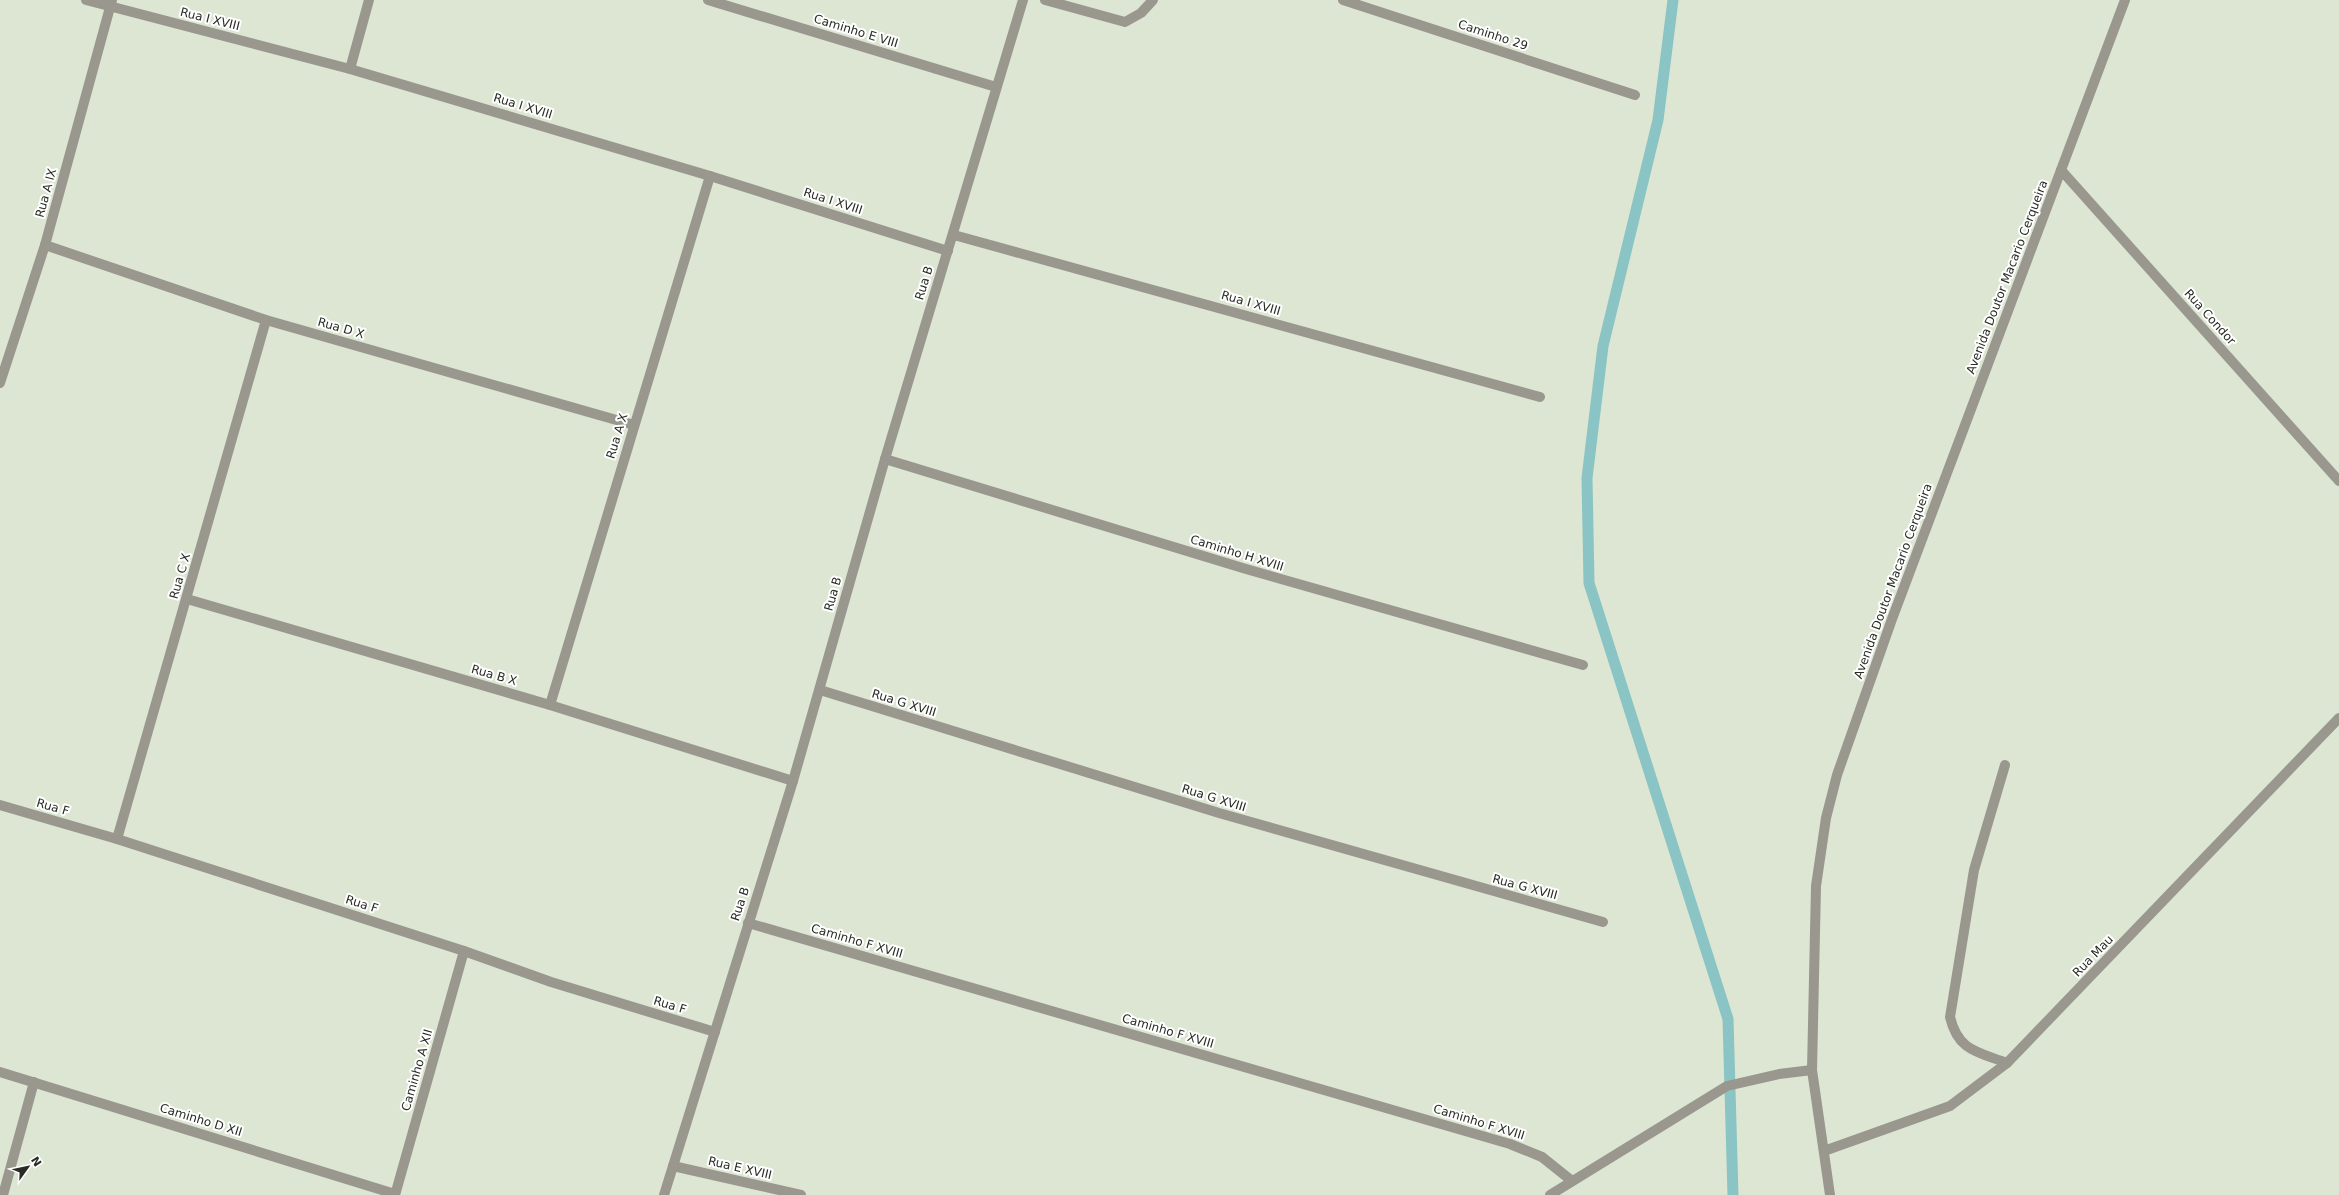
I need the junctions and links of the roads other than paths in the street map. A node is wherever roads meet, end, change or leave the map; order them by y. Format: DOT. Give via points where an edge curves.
graph roads {
  1 [pos="86,0"];
  2 [pos="369,0"];
  3 [pos="708,0"];
  4 [pos="1023,0"];
  5 [pos="1045,0"];
  6 [pos="1153,0"];
  7 [pos="1343,0"];
  8 [pos="2125,0"];
  9 [pos="111,4"];
  10 [pos="350,69"];
  11 [pos="996,87"];
  12 [pos="1635,94"];
  13 [pos="2061,170"];
  14 [pos="710,176"];
  15 [pos="954,235"];
  16 [pos="45,245"];
  17 [pos="948,252"];
  18 [pos="266,320"];
  19 [pos="0,383"];
  20 [pos="1540,397"];
  21 [pos="634,425"];
  22 [pos="885,459"];
  23 [pos="2339,481"];
  24 [pos="187,599"];
  25 [pos="1583,665"];
  26 [pos="820,690"];
  27 [pos="550,705"];
  28 [pos="2339,718"];
  29 [pos="2005,765"];
  30 [pos="794,781"];
  31 [pos="0,805"];
  32 [pos="117,839"];
  33 [pos="1603,922"];
  34 [pos="748,923"];
  35 [pos="464,951"];
  36 [pos="715,1032"];
  37 [pos="2007,1063"];
  38 [pos="1812,1070"];
  39 [pos="0,1072"];
  40 [pos="34,1082"];
  41 [pos="1824,1151"];
  42 [pos="673,1166"];
  43 [pos="1572,1181"];
  44 [pos="395,1194"];
  45 [pos="3,1195"];
  46 [pos="664,1195"];
  47 [pos="801,1195"];
  48 [pos="1550,1195"];
  49 [pos="1830,1195"];
  1 -- 9 [label="street, Rua I XVIII"];
  2 -- 10 [label="street"];
  3 -- 11 [label="street, Caminho E VIII"];
  4 -- 11 [label="street, Rua B"];
  5 -- 6 [label="street" via="1125,22 1141,13"];
  7 -- 12 [label="street, Caminho 29"];
  8 -- 13 [label="street, Avenida Doutor Macario Cerqueira"];
  9 -- 10 [label="street, Rua I XVIII"];
  9 -- 16 [label="street, Rua A IX"];
  10 -- 14 [label="street, Rua I XVIII"];
  11 -- 15 [label="street, Rua B"];
  13 -- 23 [label="street, Rua Condor"];
  13 -- 38 [label="street, Avenida Doutor Macario Cerqueira" via="1892,619 1837,775 1826,818 1816,886"];
  14 -- 17 [label="street, Rua I XVIII"];
  14 -- 21 [label="street, Rua A X"];
  15 -- 17 [label="street, Rua B"];
  15 -- 20 [label="street, Rua I XVIII"];
  16 -- 18 [label="street, Rua D X"];
  16 -- 19 [label="street, Rua A IX"];
  17 -- 22 [label="street, Rua B"];
  18 -- 21 [label="street, Rua D X"];
  18 -- 24 [label="street, Rua C X"];
  21 -- 27 [label="street, Rua A X"];
  22 -- 25 [label="street, Caminho H XVIII" via="1238,567"];
  22 -- 26 [label="street, Rua B"];
  24 -- 27 [label="street, Rua B X"];
  24 -- 32 [label="street, Rua C X"];
  26 -- 30 [label="street, Rua B"];
  26 -- 33 [label="street, Rua G XVIII" via="1219,813"];
  27 -- 30 [label="street, Rua B X"];
  28 -- 37 [label="street, Rua Mau"];
  29 -- 37 [label="street" via="1974,870 1950,1017 1954,1032 1966,1047"];
  30 -- 34 [label="street, Rua B"];
  31 -- 32 [label="street, Rua F"];
  32 -- 35 [label="street, Rua F"];
  34 -- 36 [label="street, Rua B"];
  34 -- 43 [label="street, Caminho F XVIII" via="1510,1144 1542,1157"];
  35 -- 36 [label="street, Rua F" via="551,982"];
  35 -- 44 [label="street, Caminho A XII"];
  36 -- 42 [label="street, Rua B"];
  37 -- 41 [label="street, Rua Mau" via="1950,1106"];
  38 -- 41 [label="street, Avenida Doutor Macario Cerqueira"];
  38 -- 43 [label="street" via="1779,1074 1727,1086"];
  39 -- 40 [label="street, Caminho D XII"];
  40 -- 44 [label="street, Caminho D XII"];
  40 -- 45 [label="street"];
  41 -- 49 [label="street, Avenida Doutor Macario Cerqueira"];
  42 -- 46 [label="street, Rua B"];
  42 -- 47 [label="street, Rua E XVIII"];
  43 -- 48 [label="street"];
}
